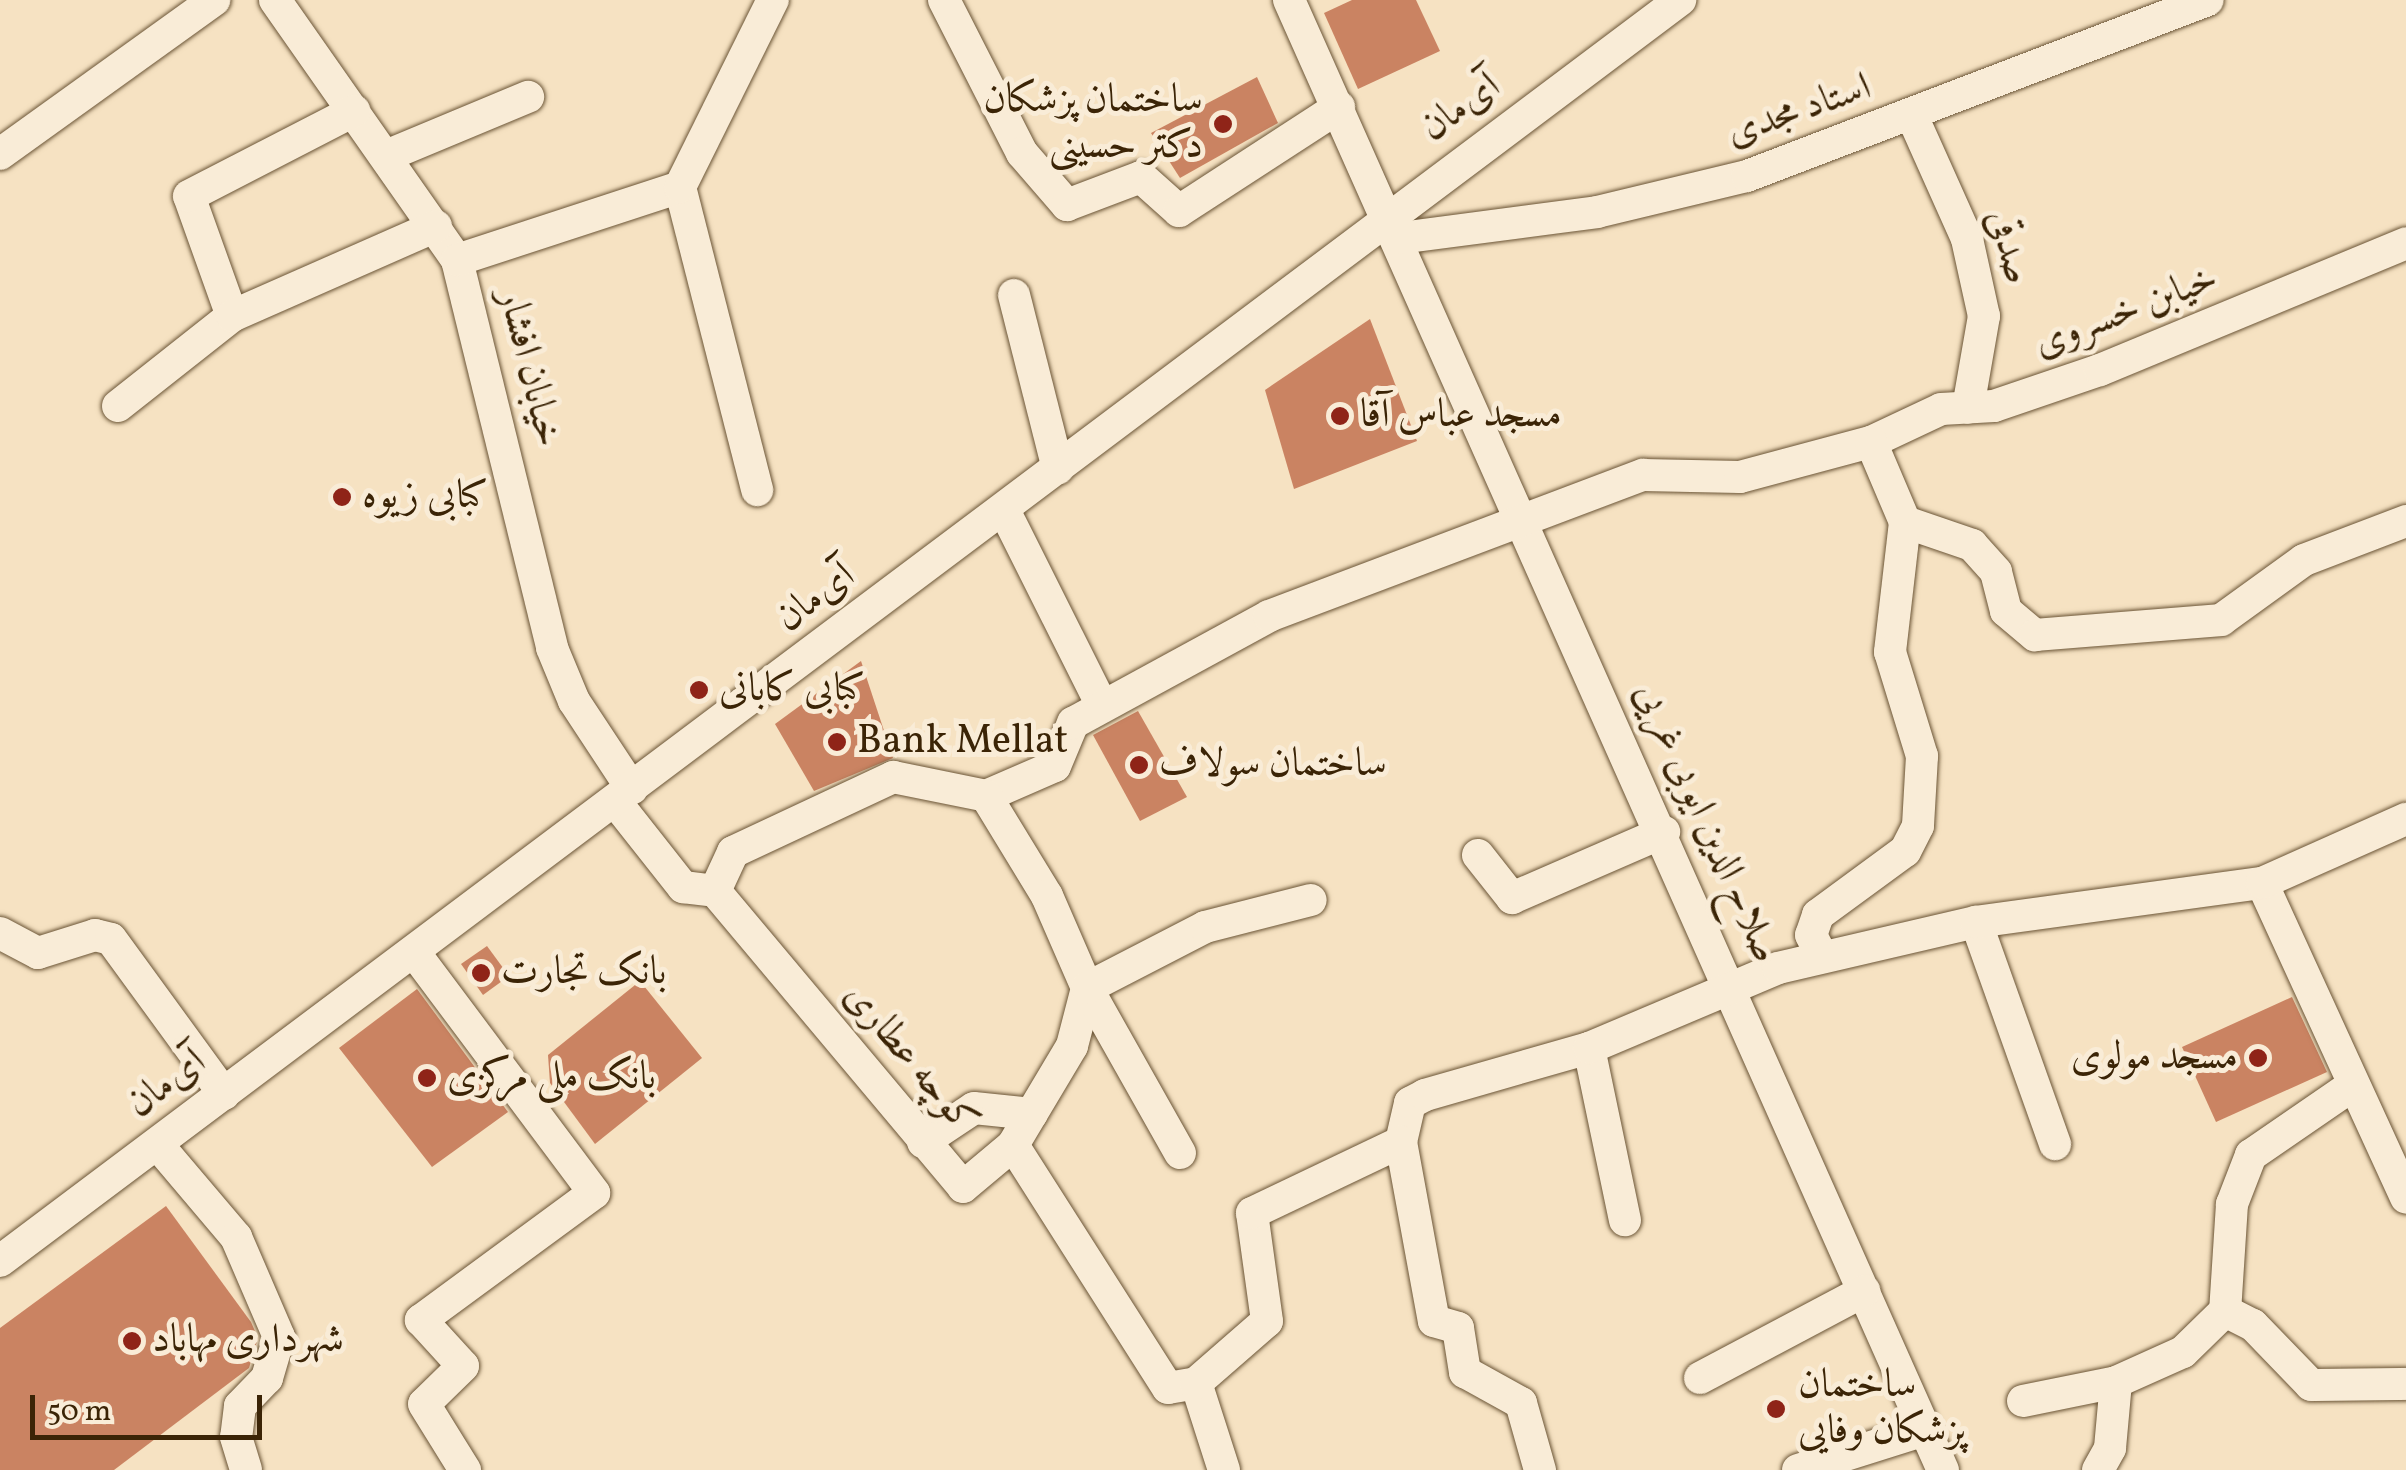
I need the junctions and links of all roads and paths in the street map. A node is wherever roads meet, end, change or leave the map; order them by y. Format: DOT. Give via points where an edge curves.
graph roads {
  1 [pos="214,0"];
  2 [pos="275,0"];
  3 [pos="774,0"];
  4 [pos="944,0"];
  5 [pos="1289,0"];
  6 [pos="1680,0"];
  7 [pos="2207,0"];
  8 [pos="528,97"];
  9 [pos="1339,107"];
  10 [pos="354,112"];
  11 [pos="1912,118"];
  12 [pos="0,154"];
  13 [pos="386,156"];
  14 [pos="680,187"];
  15 [pos="1395,225"];
  16 [pos="436,226"];
  17 [pos="2406,244"];
  18 [pos="457,260"];
  19 [pos="1014,294"];
  20 [pos="232,316"];
  21 [pos="118,406"];
  22 [pos="1968,408"];
  23 [pos="1871,442"];
  24 [pos="1058,469"];
  25 [pos="757,490"];
  26 [pos="1004,510"];
  27 [pos="1523,517"];
  28 [pos="2406,521"];
  29 [pos="1906,522"];
  30 [pos="1102,706"];
  31 [pos="624,795"];
  32 [pos="986,796"];
  33 [pos="2406,819"];
  34 [pos="1664,832"];
  35 [pos="1478,855"];
  36 [pos="2262,883"];
  37 [pos="714,891"];
  38 [pos="1312,900"];
  39 [pos="1976,922"];
  40 [pos="0,933"];
  41 [pos="414,952"];
  42 [pos="1821,955"];
  43 [pos="1086,988"];
  44 [pos="1733,988"];
  45 [pos="1589,1048"];
  46 [pos="2353,1086"];
  47 [pos="224,1094"];
  48 [pos="1032,1114"];
  49 [pos="923,1142"];
  50 [pos="1401,1142"];
  51 [pos="2055,1144"];
  52 [pos="158,1145"];
  53 [pos="1013,1145"];
  54 [pos="1180,1153"];
  55 [pos="2406,1198"];
  56 [pos="1624,1220"];
  57 [pos="0,1261"];
  58 [pos="1864,1291"];
  59 [pos="2225,1310"];
  60 [pos="1700,1378"];
  61 [pos="2116,1382"];
  62 [pos="1196,1383"];
  63 [pos="2406,1384"];
  64 [pos="2023,1401"];
  65 [pos="1925,1430"];
  66 [pos="246,1470"];
  67 [pos="466,1470"];
  68 [pos="1224,1470"];
  69 [pos="1540,1470"];
  70 [pos="1798,1470"];
  71 [pos="1942,1470"];
  72 [pos="2098,1470"];
  1 -- 12 [label="street"];
  2 -- 10 [label="street, خیابان افشار"];
  3 -- 14 [label="street"];
  4 -- 9 [label="street" via="1022,153 1067,204 1142,177 1179,211"];
  5 -- 9 [label="street, صلاح الدین ایوبی غریی"];
  6 -- 15 [label="street, آی‌مان"];
  7 -- 11 [label="street, استاد مجدی"];
  8 -- 13 [label="street"];
  9 -- 15 [label="street, صلاح الدین ایوبی غریی"];
  10 -- 13 [label="street, خیابان افشار"];
  10 -- 20 [label="street" via="189,196"];
  11 -- 15 [label="street, استاد مجدی" via="1746,176 1634,203"];
  11 -- 22 [label="street, صدقی" via="1967,239 1984,316"];
  13 -- 16 [label="street, خیابان افشار"];
  14 -- 18 [label="street"];
  14 -- 25 [label="street"];
  15 -- 24 [label="street, آی‌مان"];
  15 -- 27 [label="street, صلاح الدین ایوبی غریی"];
  16 -- 18 [label="street, خیابان افشار"];
  16 -- 20 [label="street"];
  17 -- 22 [label="street, خیابن خسروی" via="2118,363"];
  18 -- 31 [label="street, خیابان افشار" via="552,648"];
  19 -- 24 [label="street"];
  20 -- 21 [label="street"];
  22 -- 23 [label="street, خیابن خسروی" via="1941,410"];
  23 -- 27 [label="street, خیابن خسروی" via="1740,477 1644,474"];
  23 -- 29 [label="street"];
  24 -- 26 [label="street, آی‌مان"];
  26 -- 30 [label="street"];
  26 -- 31 [label="street, آی‌مان"];
  27 -- 30 [label="street, خیابن خسروی" via="1270,616"];
  27 -- 34 [label="street, صلاح الدین ایوبی غریی"];
  28 -- 29 [label="street" via="2304,560 2221,620 2034,635 2006,611 1996,572 1972,545"];
  29 -- 42 [label="street" via="1890,652 1922,756 1918,826 1905,851 1818,915 1810,935"];
  30 -- 32 [label="street, خیابن خسروی" via="1073,723 1055,766"];
  31 -- 37 [label="street, کوچه عطاری" via="682,887"];
  31 -- 41 [label="street, آی‌مان"];
  32 -- 37 [label="street" via="893,777 733,852"];
  32 -- 43 [label="street" via="1048,896"];
  33 -- 36 [label="street"];
  34 -- 35 [label="street" via="1512,898"];
  34 -- 44 [label="street, صلاح الدین ایوبی غریی"];
  36 -- 39 [label="street"];
  36 -- 46 [label="street"];
  37 -- 49 [label="street, کوچه عطاری"];
  38 -- 43 [label="street" via="1205,927"];
  39 -- 42 [label="street"];
  39 -- 51 [label="street"];
  40 -- 47 [label="street" via="38,953 95,935 111,939"];
  41 -- 47 [label="street, آی‌مان"];
  41 -- 67 [label="street" via="594,1193 421,1320 462,1366 424,1404"];
  42 -- 44 [label="street"];
  43 -- 48 [label="street" via="1072,1046"];
  43 -- 54 [label="street"];
  44 -- 45 [label="street"];
  44 -- 58 [label="street, صلاح الدین ایوبی غریی"];
  45 -- 50 [label="street" via="1425,1095 1410,1103"];
  45 -- 56 [label="street"];
  46 -- 55 [label="street"];
  46 -- 59 [label="street" via="2251,1155 2232,1204"];
  47 -- 52 [label="street, آی‌مان"];
  48 -- 49 [label="street" via="974,1108"];
  48 -- 53 [label="street"];
  49 -- 53 [label="street, کوچه عطاری" via="963,1187"];
  50 -- 62 [label="street" via="1252,1213 1267,1320"];
  50 -- 69 [label="street" via="1434,1321 1458,1328 1465,1372 1522,1403"];
  52 -- 57 [label="street, آی‌مان"];
  52 -- 66 [label="street" via="236,1237 279,1337 266,1378 240,1406 236,1437"];
  53 -- 62 [label="street, کوچه عطاری" via="1168,1388"];
  58 -- 60 [label="street"];
  58 -- 65 [label="street, صلاح الدین ایوبی غریی"];
  59 -- 61 [label="street" via="2182,1352"];
  59 -- 63 [label="street" via="2252,1324 2311,1385"];
  61 -- 64 [label="street"];
  61 -- 72 [label="street" via="2110,1448"];
  62 -- 68 [label="street"];
  65 -- 70 [label="street"];
  65 -- 71 [label="street, صلاح الدین ایوبی غریی"];
}
